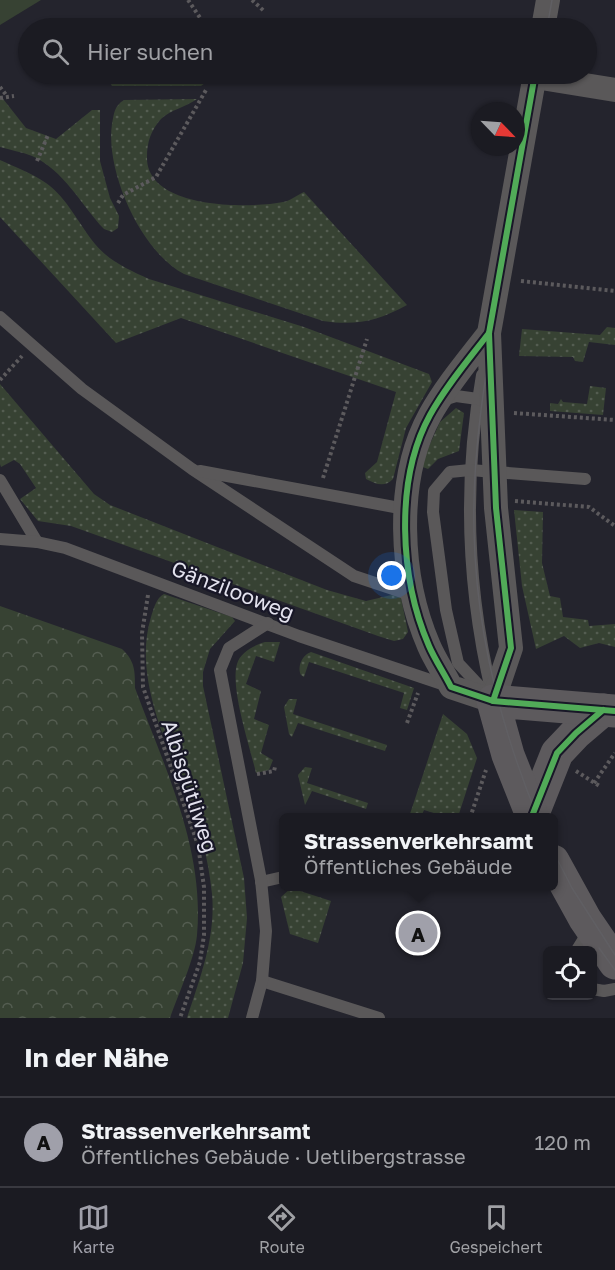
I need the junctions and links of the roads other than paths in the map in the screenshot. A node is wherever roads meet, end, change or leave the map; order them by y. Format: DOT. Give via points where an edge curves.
graph roads {
  1 [pos="548,0"];
  2 [pos="545,18"];
  3 [pos="533,84"];
  4 [pos="583,84"];
  5 [pos="615,90"];
  6 [pos="0,317"];
  7 [pos="489,333"];
  8 [pos="438,402"];
  9 [pos="492,406"];
  10 [pos="192,469"];
  11 [pos="482,470"];
  12 [pos="585,479"];
  13 [pos="0,480"];
  14 [pos="405,509"];
  15 [pos="0,539"];
  16 [pos="37,542"];
  17 [pos="414,596"];
  18 [pos="268,623"];
  19 [pos="451,687"];
  20 [pos="493,701"];
  21 [pos="609,711"];
  22 [pos="530,813"];
  23 [pos="534,813"];
  24 [pos="558,874"];
  25 [pos="279,878"];
  26 [pos="261,882"];
  27 [pos="584,939"];
  28 [pos="615,963"];
  29 [pos="262,981"];
  30 [pos="615,989"];
  31 [pos="597,990"];
  32 [pos="253,1018"];
  33 [pos="379,1018"];
  1 -- 2 [label="street"];
  3 -- 7 [label="street"];
  4 -- 5 [label="street"];
  6 -- 10 [label="lane" via="82,389"];
  7 -- 8 [label="street"];
  7 -- 9 [label="street"];
  8 -- 9 [label="lane" via="456,396"];
  8 -- 14 [label="street" via="420,439"];
  9 -- 11 [label="street"];
  10 -- 14 [label="lane"];
  10 -- 17 [label="lane" via="354,576"];
  11 -- 12 [label="lane"];
  11 -- 20 [label="street" via="511,648"];
  11 -- 20 [label="lane" via="450,472 444,477 434,492 433,512 446,610 459,663"];
  13 -- 16 [label="lane"];
  14 -- 17 [label="street"];
  15 -- 16 [label="lane, Gänzilooweg"];
  16 -- 18 [label="lane, Gänzilooweg" via="65,548"];
  17 -- 19 [label="street" via="429,646"];
  18 -- 19 [label="lane, Gänzilooweg"];
  18 -- 26 [label="lane" via="229,648 220,670"];
  19 -- 20 [label="street"];
  20 -- 21 [label="main road"];
  20 -- 22 [label="main road"];
  21 -- 23 [label="main road" via="576,732 557,753"];
  24 -- 27 [label="main road"];
  25 -- 26 [label="lane"];
  26 -- 29 [label="lane" via="266,931"];
  27 -- 28 [label="main road"];
  29 -- 32 [label="lane"];
  29 -- 33 [label="lane"];
  30 -- 31 [label="lane"];
}
